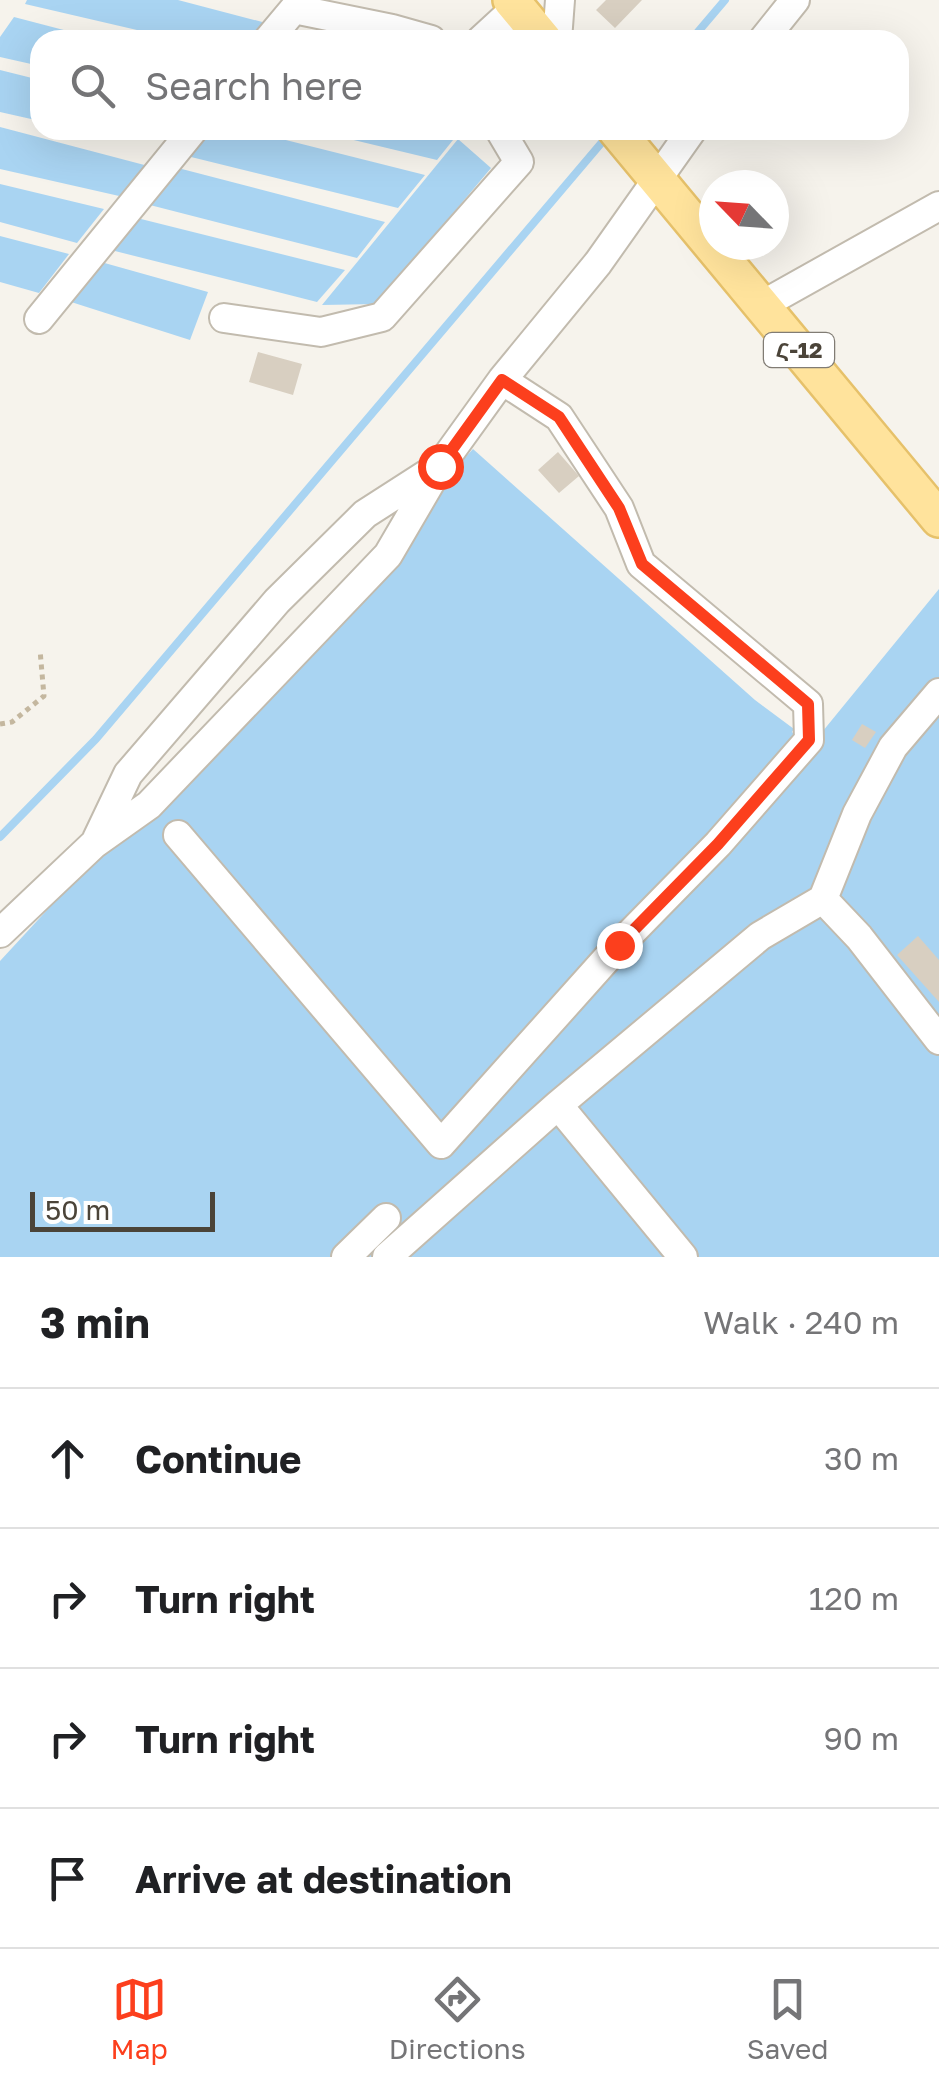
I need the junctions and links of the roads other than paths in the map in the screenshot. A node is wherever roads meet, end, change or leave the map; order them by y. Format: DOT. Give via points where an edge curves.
graph roads {
  1 [pos="560,0"];
  2 [pos="795,0"];
  3 [pos="514,3"];
  4 [pos="277,30"];
  5 [pos="398,30"];
  6 [pos="490,30"];
  7 [pos="536,30"];
  8 [pos="558,30"];
  9 [pos="771,30"];
  10 [pos="185,140"];
  11 [pos="506,140"];
  12 [pos="624,140"];
  13 [pos="682,140"];
  14 [pos="649,171"];
  15 [pos="939,206"];
  16 [pos="762,305"];
  17 [pos="224,318"];
  18 [pos="39,319"];
  19 [pos="502,380"];
  20 [pos="440,466"];
  21 [pos="939,519"];
  22 [pos="939,693"];
  23 [pos="178,835"];
  24 [pos="94,844"];
  25 [pos="824,898"];
  26 [pos="0,934"];
  27 [pos="939,1040"];
  28 [pos="558,1105"];
  29 [pos="386,1218"];
  30 [pos="346,1257"];
  31 [pos="387,1257"];
  32 [pos="683,1257"];
  1 -- 8 [label="lane"];
  2 -- 9 [label="lane"];
  3 -- 6 [label="lane"];
  3 -- 7 [label="main road"];
  4 -- 5 [label="lane" via="294,10"];
  10 -- 18 [label="lane"];
  11 -- 17 [label="lane" via="519,162 382,318 322,332"];
  12 -- 14 [label="main road, Հ-12"];
  13 -- 14 [label="lane"];
  14 -- 16 [label="main road, Հ-12"];
  14 -- 19 [label="lane" via="598,263"];
  15 -- 16 [label="lane"];
  16 -- 21 [label="main road, Հ-12"];
  19 -- 20 [label="lane"];
  19 -- 23 [label="lane" via="559,417 619,508 642,564 808,704 809,740 441,1144"];
  20 -- 24 [label="lane" via="388,556 149,805"];
  20 -- 24 [label="lane" via="366,514 277,601 128,774"];
  22 -- 25 [label="lane" via="893,747"];
  24 -- 26 [label="lane"];
  25 -- 27 [label="lane"];
  25 -- 28 [label="lane" via="760,936"];
  28 -- 31 [label="lane"];
  28 -- 32 [label="lane"];
  29 -- 30 [label="lane"];
}
